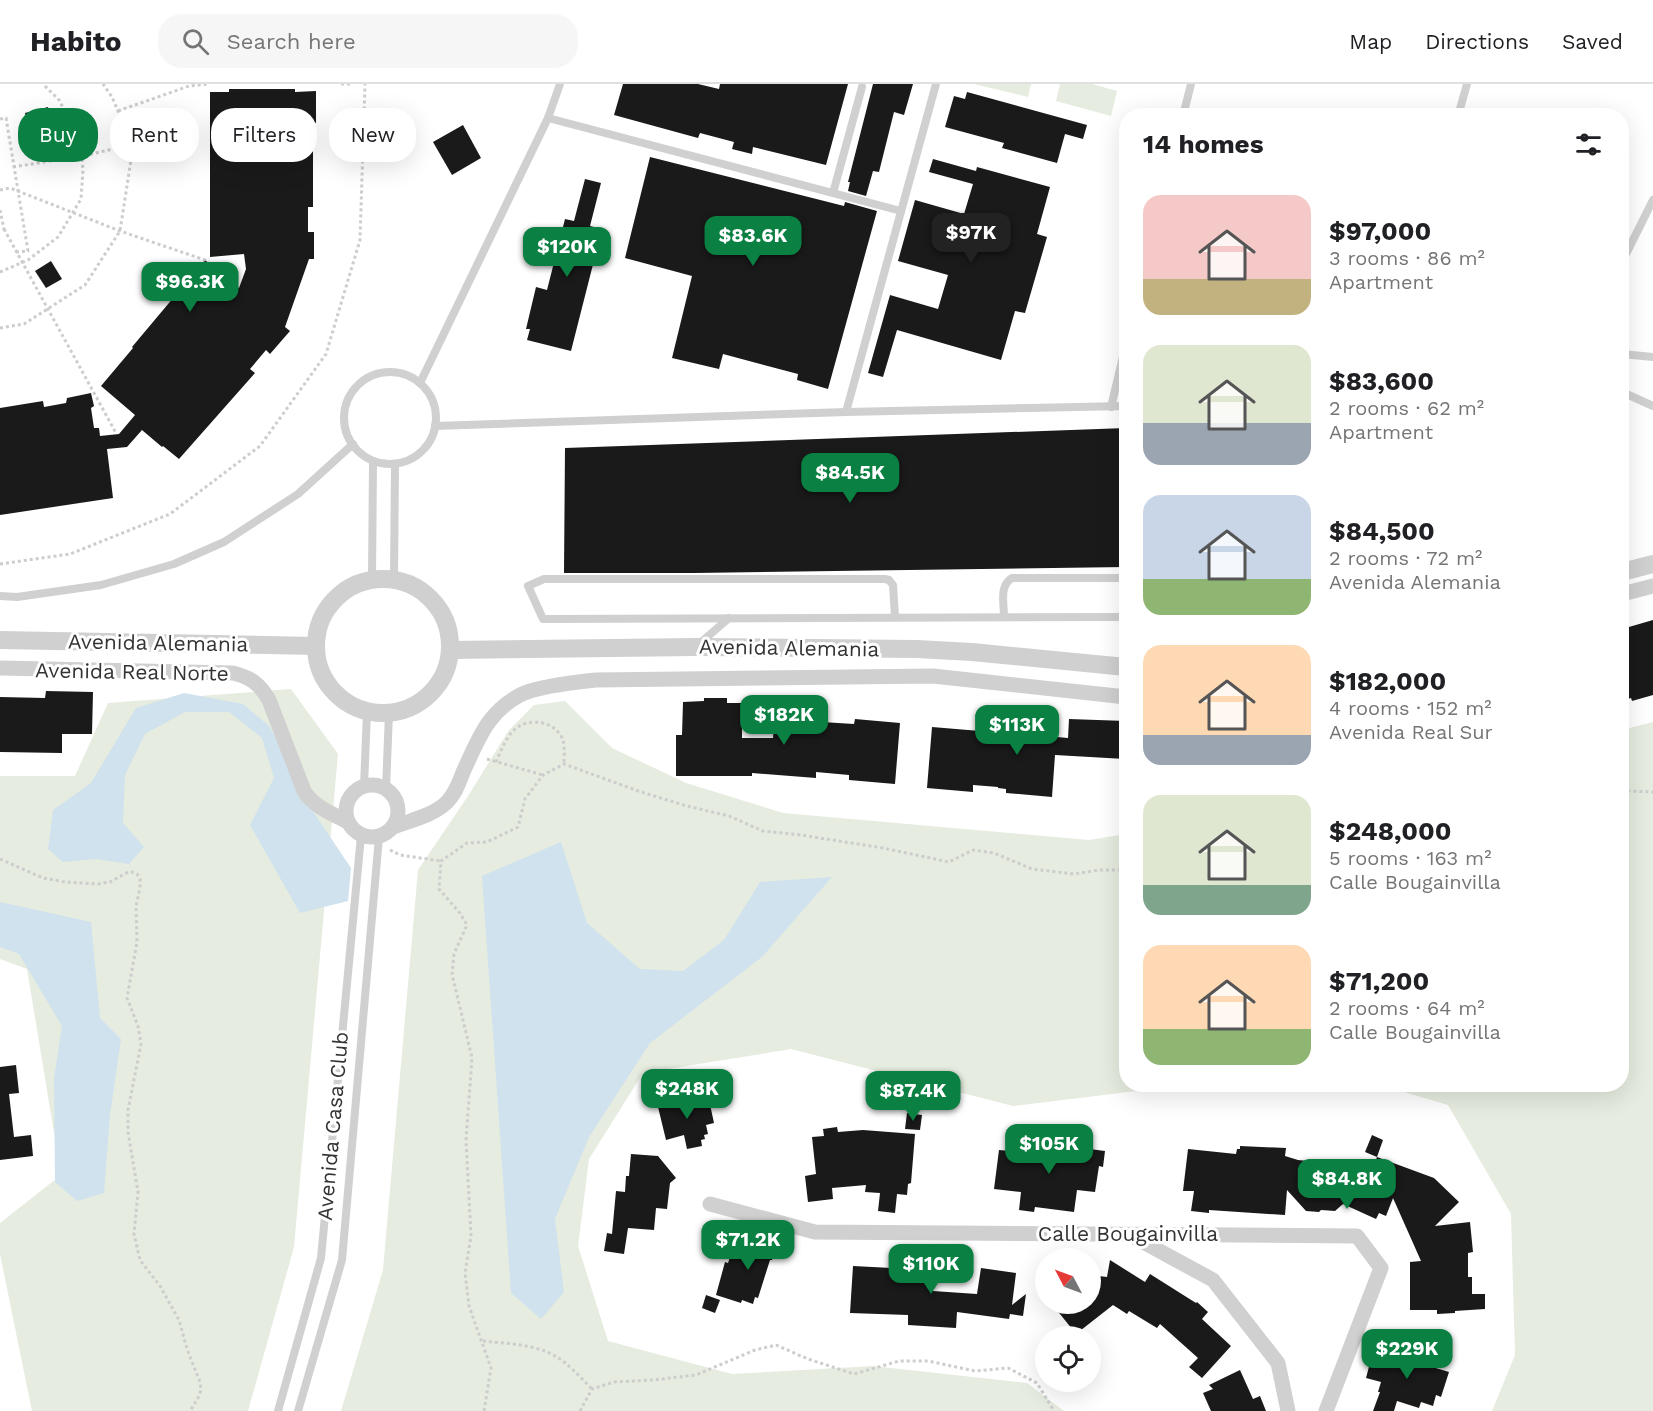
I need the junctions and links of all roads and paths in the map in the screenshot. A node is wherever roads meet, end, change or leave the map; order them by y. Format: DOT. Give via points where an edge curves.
graph roads {
  1 [pos="43,84"];
  2 [pos="103,84"];
  3 [pos="209,84"];
  4 [pos="341,84"];
  5 [pos="352,84"];
  6 [pos="365,84"];
  7 [pos="560,84"];
  8 [pos="936,84"];
  9 [pos="1191,84"];
  10 [pos="1467,84"];
  11 [pos="189,85"];
  12 [pos="862,87"];
  13 [pos="62,108"];
  14 [pos="117,108"];
  15 [pos="126,108"];
  16 [pos="1186,108"];
  17 [pos="1460,108"];
  18 [pos="548,118"];
  19 [pos="0,119"];
  20 [pos="44,162"];
  21 [pos="82,162"];
  22 [pos="131,162"];
  23 [pos="13,167"];
  24 [pos="0,190"];
  25 [pos="17,190"];
  26 [pos="833,193"];
  27 [pos="1653,200"];
  28 [pos="0,210"];
  29 [pos="901,211"];
  30 [pos="73,213"];
  31 [pos="2,229"];
  32 [pos="120,231"];
  33 [pos="1629,248"];
  34 [pos="16,252"];
  35 [pos="22,263"];
  36 [pos="217,270"];
  37 [pos="0,272"];
  38 [pos="48,309"];
  39 [pos="0,328"];
  40 [pos="1629,355"];
  41 [pos="1653,357"];
  42 [pos="1119,374"];
  43 [pos="420,382"];
  44 [pos="1629,395"];
  45 [pos="1653,406"];
  46 [pos="1119,407"];
  47 [pos="1111,408"];
  48 [pos="846,412"];
  49 [pos="435,426"];
  50 [pos="116,433"];
  51 [pos="353,444"];
  52 [pos="374,461"];
  53 [pos="395,464"];
  54 [pos="0,564"];
  55 [pos="1653,564"];
  56 [pos="1629,570"];
  57 [pos="1119,578"];
  58 [pos="372,580"];
  59 [pos="394,580"];
  60 [pos="1653,586"];
  61 [pos="1629,592"];
  62 [pos="0,597"];
  63 [pos="1004,616"];
  64 [pos="895,617"];
  65 [pos="1119,617"];
  66 [pos="729,618"];
  67 [pos="0,640"];
  68 [pos="316,646"];
  69 [pos="695,647"];
  70 [pos="450,650"];
  71 [pos="1119,667"];
  72 [pos="0,668"];
  73 [pos="1119,696"];
  74 [pos="367,712"];
  75 [pos="389,713"];
  76 [pos="471,755"];
  77 [pos="496,762"];
  78 [pos="564,764"];
  79 [pos="543,775"];
  80 [pos="363,787"];
  81 [pos="386,789"];
  82 [pos="1629,791"];
  83 [pos="1653,792"];
  84 [pos="348,800"];
  85 [pos="398,805"];
  86 [pos="326,810"];
  87 [pos="423,816"];
  88 [pos="348,822"];
  89 [pos="393,827"];
  90 [pos="361,836"];
  91 [pos="379,837"];
  92 [pos="0,859"];
  93 [pos="441,861"];
  94 [pos="1119,870"];
  95 [pos="710,1204"];
  96 [pos="1129,1234"];
  97 [pos="483,1341"];
  98 [pos="592,1389"];
  99 [pos="190,1411"];
  100 [pos="278,1411"];
  101 [pos="298,1411"];
  102 [pos="484,1411"];
  103 [pos="580,1411"];
  104 [pos="1054,1411"];
  105 [pos="1288,1411"];
  106 [pos="1326,1411"];
  1 -- 13 [label="path"];
  2 -- 14 [label="path"];
  3 -- 11 [label="path"];
  4 -- 5 [label="path"];
  6 -- 54 [label="path" via="360,240 326,354 260,446 170,514 70,554"];
  7 -- 18 [label="lane"];
  8 -- 29 [label="lane"];
  9 -- 16 [label="lane"];
  10 -- 17 [label="lane"];
  11 -- 15 [label="path"];
  12 -- 26 [label="lane"];
  18 -- 26 [label="lane"];
  18 -- 43 [label="lane"];
  19 -- 23 [label="path" via="6,118"];
  20 -- 23 [label="path"];
  21 -- 30 [label="path" via="81,199"];
  22 -- 32 [label="path"];
  23 -- 25 [label="path"];
  24 -- 25 [label="path"];
  25 -- 30 [label="path"];
  25 -- 34 [label="path" via="28,251"];
  26 -- 29 [label="lane"];
  27 -- 33 [label="lane"];
  28 -- 31 [label="path"];
  29 -- 48 [label="lane"];
  30 -- 32 [label="path"];
  30 -- 35 [label="path" via="58,237"];
  31 -- 34 [label="path"];
  32 -- 36 [label="path" via="205,260"];
  32 -- 38 [label="path" via="85,285"];
  34 -- 35 [label="path"];
  35 -- 37 [label="path"];
  35 -- 38 [label="path"];
  38 -- 39 [label="path" via="24,324"];
  38 -- 50 [label="path"];
  40 -- 41 [label="lane"];
  42 -- 47 [label="lane"];
  43 -- 49 [label="lane" via="430,395"];
  43 -- 51 [label="lane" via="396,372 370,377 359,384 351,394 344,420"];
  44 -- 45 [label="lane"];
  46 -- 47 [label="lane"];
  47 -- 48 [label="lane"];
  48 -- 49 [label="lane"];
  49 -- 53 [label="lane" via="421,452"];
  51 -- 52 [label="lane"];
  51 -- 62 [label="lane" via="298,494 224,542 174,564 100,585"];
  52 -- 53 [label="lane"];
  52 -- 58 [label="lane"];
  53 -- 59 [label="lane"];
  55 -- 56 [label="street"];
  57 -- 63 [label="lane" via="1012,578 1004,586"];
  58 -- 59 [label="street"];
  58 -- 68 [label="street" via="354,585 326,610 318,627"];
  59 -- 70 [label="street" via="412,585 435,604 448,630"];
  60 -- 61 [label="street"];
  63 -- 64 [label="lane"];
  63 -- 65 [label="lane"];
  64 -- 66 [label="lane"];
  64 -- 66 [label="lane" via="893,585 885,579 544,579 528,586 543,619"];
  66 -- 69 [label="lane"];
  67 -- 68 [label="street, Avenida Alemania"];
  68 -- 74 [label="street" via="325,680 350,705"];
  69 -- 70 [label="street, Avenida Alemania"];
  69 -- 71 [label="street, Avenida Alemania" via="972,652"];
  70 -- 75 [label="street" via="438,685 424,699"];
  72 -- 86 [label="street, Avenida Real Norte" via="244,675 263,689 304,790 309,799"];
  73 -- 76 [label="street" via="933,676 596,680 522,694 486,724"];
  74 -- 75 [label="street"];
  74 -- 80 [label="lane"];
  75 -- 81 [label="lane"];
  76 -- 77 [label="path"];
  76 -- 87 [label="street" via="454,794 446,804"];
  77 -- 78 [label="path" via="513,731 521,725 542,722 554,728 564,741"];
  77 -- 79 [label="path"];
  78 -- 79 [label="path"];
  78 -- 94 [label="path" via="687,806 729,816 762,831 883,848 949,862 973,850 994,853 1032,869 1074,874"];
  79 -- 93 [label="path" via="525,800 518,827 487,842 467,843"];
  80 -- 81 [label="street" via="375,785"];
  80 -- 84 [label="street"];
  81 -- 85 [label="street"];
  82 -- 83 [label="path"];
  84 -- 86 [label="street"];
  84 -- 88 [label="street"];
  85 -- 87 [label="street"];
  85 -- 89 [label="street"];
  86 -- 88 [label="street, Avenida Real Norte"];
  87 -- 89 [label="street"];
  88 -- 90 [label="street"];
  89 -- 91 [label="street"];
  90 -- 91 [label="street"];
  90 -- 100 [label="lane, Avenida Casa Club" via="321,1258"];
  91 -- 93 [label="path" via="388,849 400,855"];
  91 -- 101 [label="lane, Avenida Casa Club" via="342,1260"];
  92 -- 99 [label="path" via="43,878 65,882 98,884 128,872 140,879 137,942 127,998 141,1044 128,1110 138,1192 134,1234 140,1260 179,1320 200,1382 201,1390"];
  93 -- 97 [label="path" via="439,889 467,925 454,954 452,974 472,1058 466,1140 471,1236 465,1273 469,1306"];
  95 -- 96 [label="street, Calle Bougainvilla" via="815,1232"];
  96 -- 105 [label="street" via="1213,1280 1278,1363"];
  96 -- 106 [label="street, Calle Bougainvilla" via="1357,1236 1380,1268"];
  97 -- 98 [label="path" via="543,1350 563,1361"];
  97 -- 102 [label="path" via="491,1368"];
  98 -- 103 [label="path"];
  98 -- 104 [label="path" via="614,1382 696,1375 776,1345 854,1374 899,1361 928,1361 975,1371 1008,1368 1037,1383"];
}
